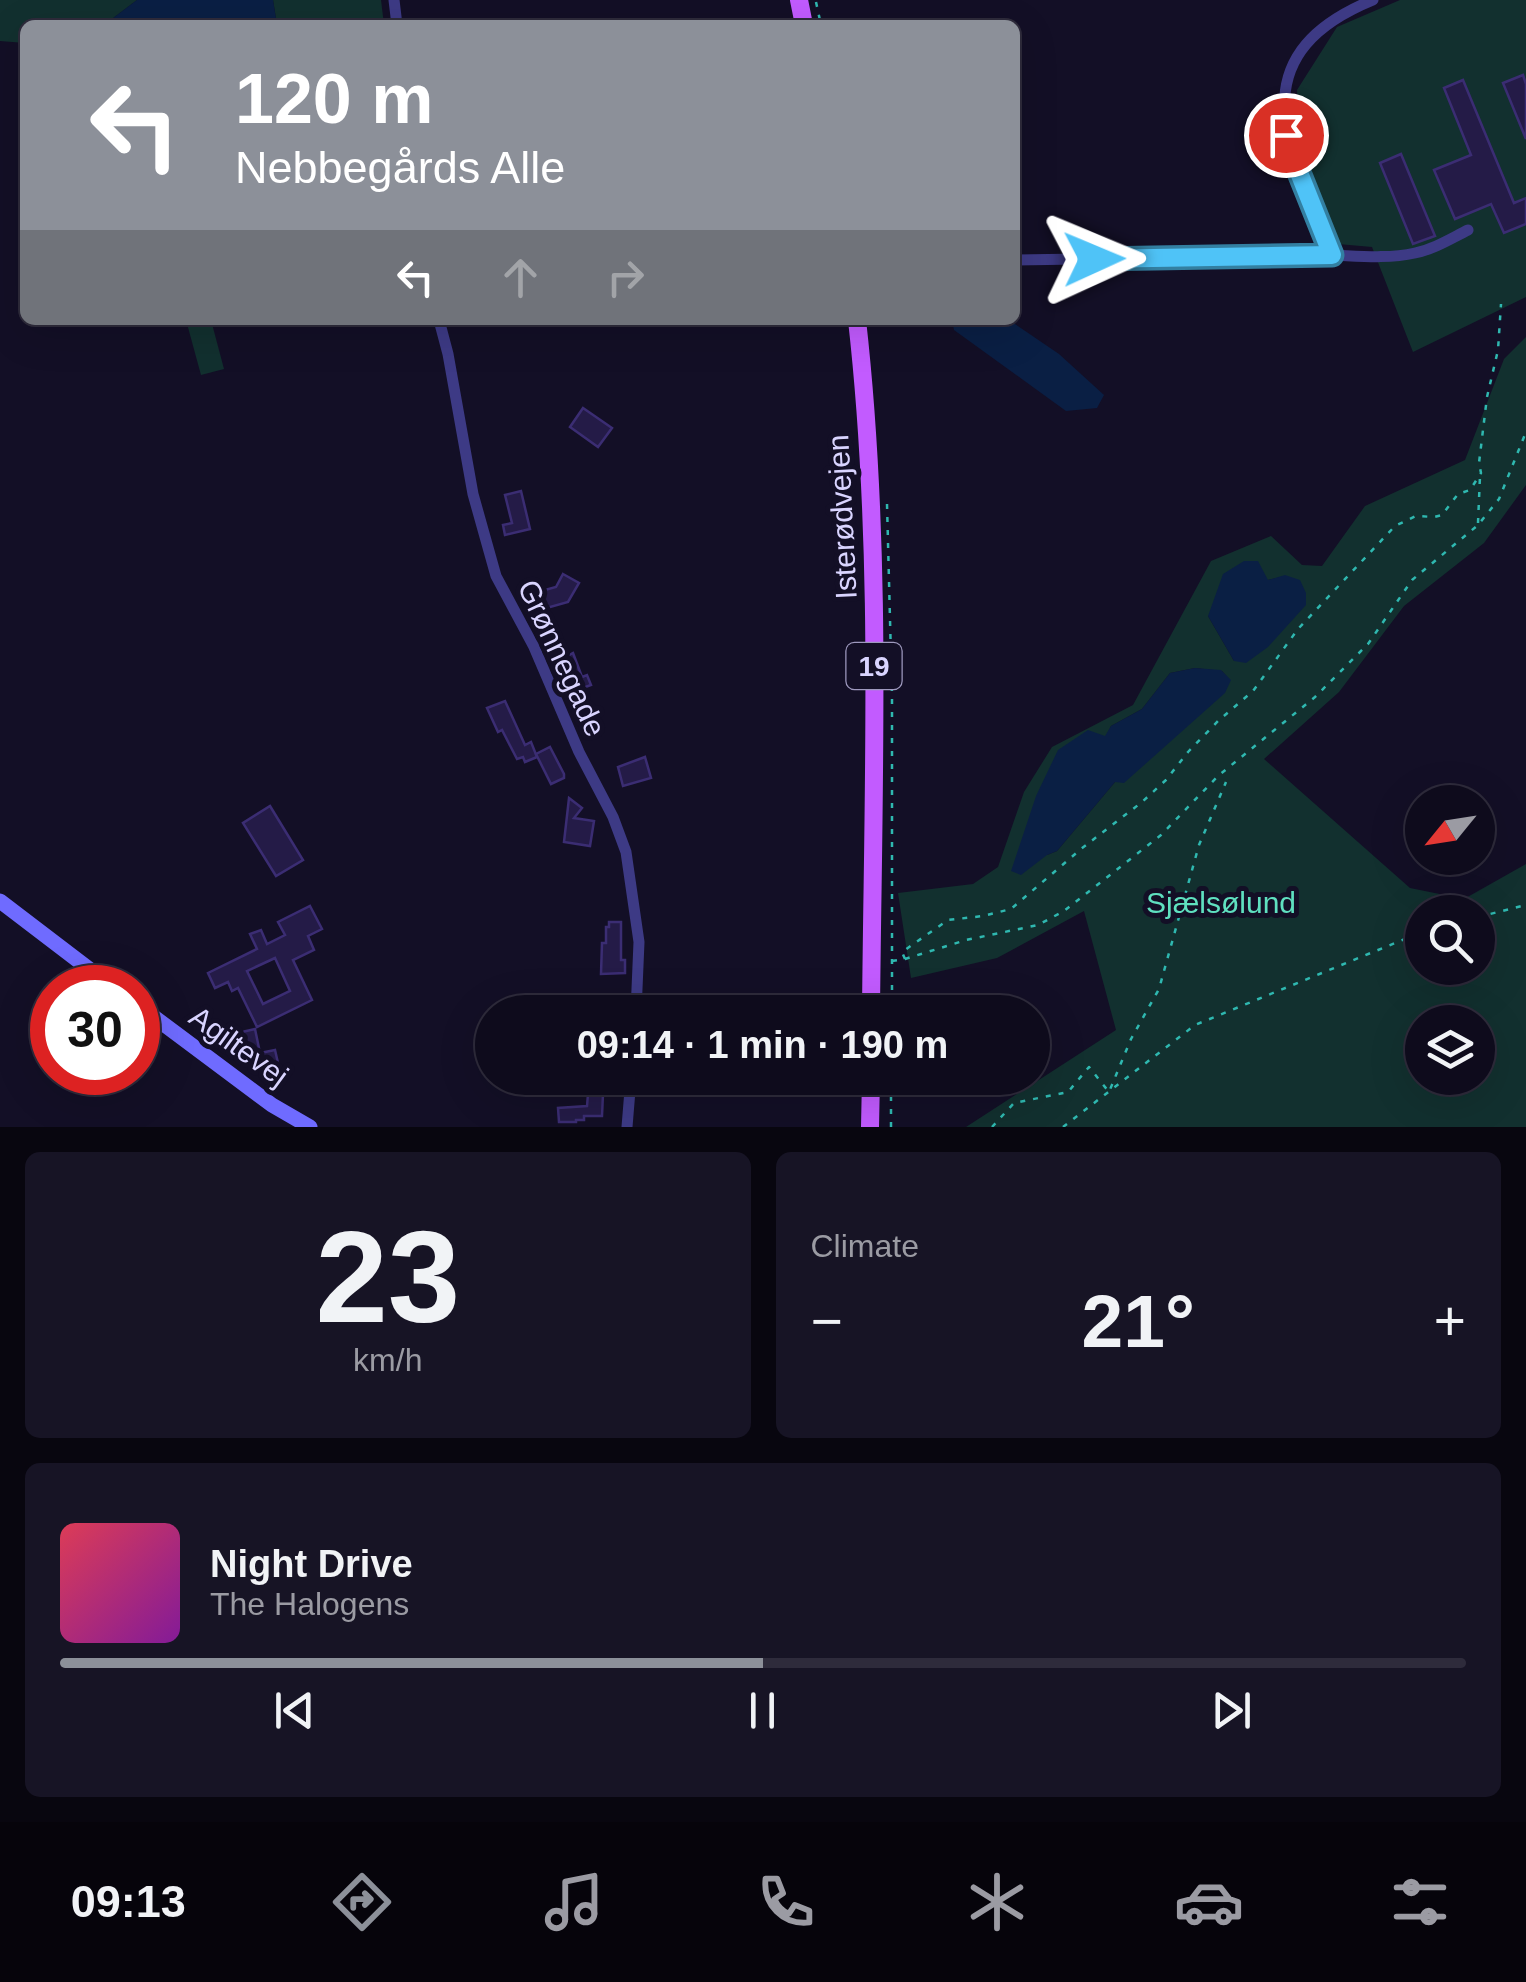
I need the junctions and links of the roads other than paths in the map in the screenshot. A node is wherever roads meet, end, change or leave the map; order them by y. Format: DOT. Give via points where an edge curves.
graph roads {
  1 [pos="1373,0"];
  2 [pos="1468,230"];
  3 [pos="1332,255"];
  4 [pos="1020,260"];
  5 [pos="440,325"];
  6 [pos="857,325"];
  7 [pos="0,901"];
  8 [pos="84,965"];
  9 [pos="637,995"];
  10 [pos="871,995"];
  11 [pos="160,1022"];
  12 [pos="630,1095"];
  13 [pos="871,1095"];
  14 [pos="310,1127"];
  15 [pos="627,1127"];
  16 [pos="870,1127"];
  1 -- 3 [label="street" via="1308,41 1285,91 1286,135"];
  2 -- 3 [label="street" via="1414,254"];
  3 -- 4 [label="street"];
  5 -- 9 [label="street, Grønnegade" via="493,566 626,852 639,942"];
  6 -- 10 [label="main road, Isterødvejen / 19" via="874,600"];
  7 -- 8 [label="street"];
  11 -- 14 [label="street, Agiltevej"];
  12 -- 15 [label="street"];
  13 -- 16 [label="main road"];
}
